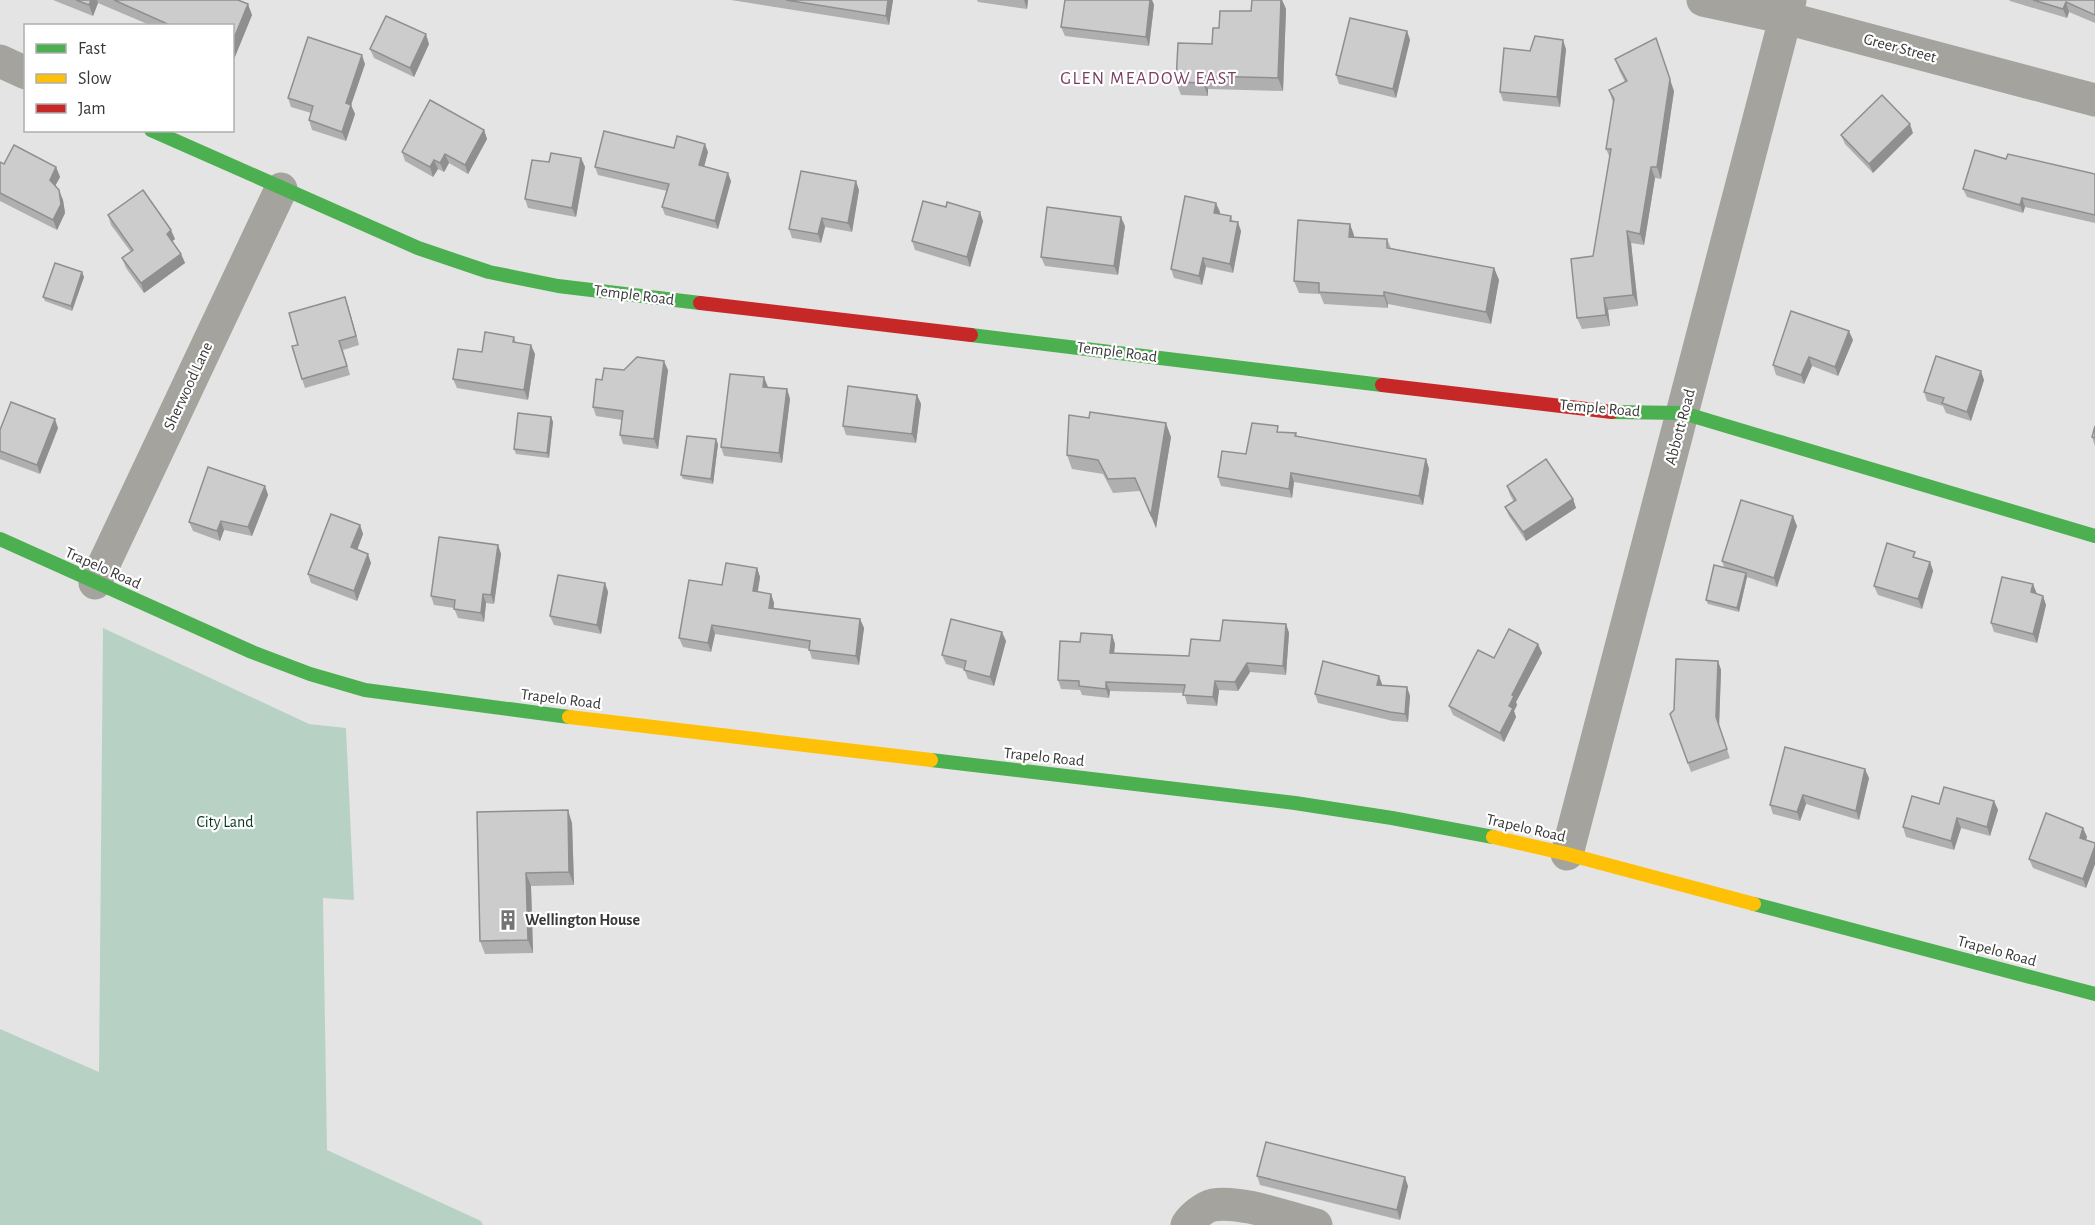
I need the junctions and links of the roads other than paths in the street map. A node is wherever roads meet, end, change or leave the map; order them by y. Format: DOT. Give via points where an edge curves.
graph roads {
  1 [pos="1703,0"];
  2 [pos="1788,9"];
  3 [pos="0,62"];
  4 [pos="24,72"];
  5 [pos="2095,100"];
  6 [pos="155,132"];
  7 [pos="280,189"];
  8 [pos="1683,413"];
  9 [pos="2095,536"];
  10 [pos="0,539"];
  11 [pos="95,583"];
  12 [pos="1567,854"];
  13 [pos="2095,994"];
  14 [pos="1187,1225"];
  15 [pos="1316,1225"];
  1 -- 2 [label="street, Greer Street"];
  2 -- 5 [label="street, Greer Street"];
  2 -- 8 [label="street, Abbott Road"];
  3 -- 4 [label="street"];
  6 -- 7 [label="main road, Temple Road"];
  7 -- 8 [label="main road, Temple Road" via="418,248 489,272 558,286 1610,412"];
  7 -- 11 [label="street, Sherwood Lane"];
  8 -- 9 [label="main road, Temple Road"];
  8 -- 12 [label="street, Abbott Road"];
  10 -- 11 [label="main road, Trapelo Road"];
  11 -- 12 [label="main road, Trapelo Road" via="262,655 365,690 1306,805 1479,834"];
  12 -- 13 [label="main road, Trapelo Road"];
  14 -- 15 [label="street" via="1211,1205 1233,1204"];
}
